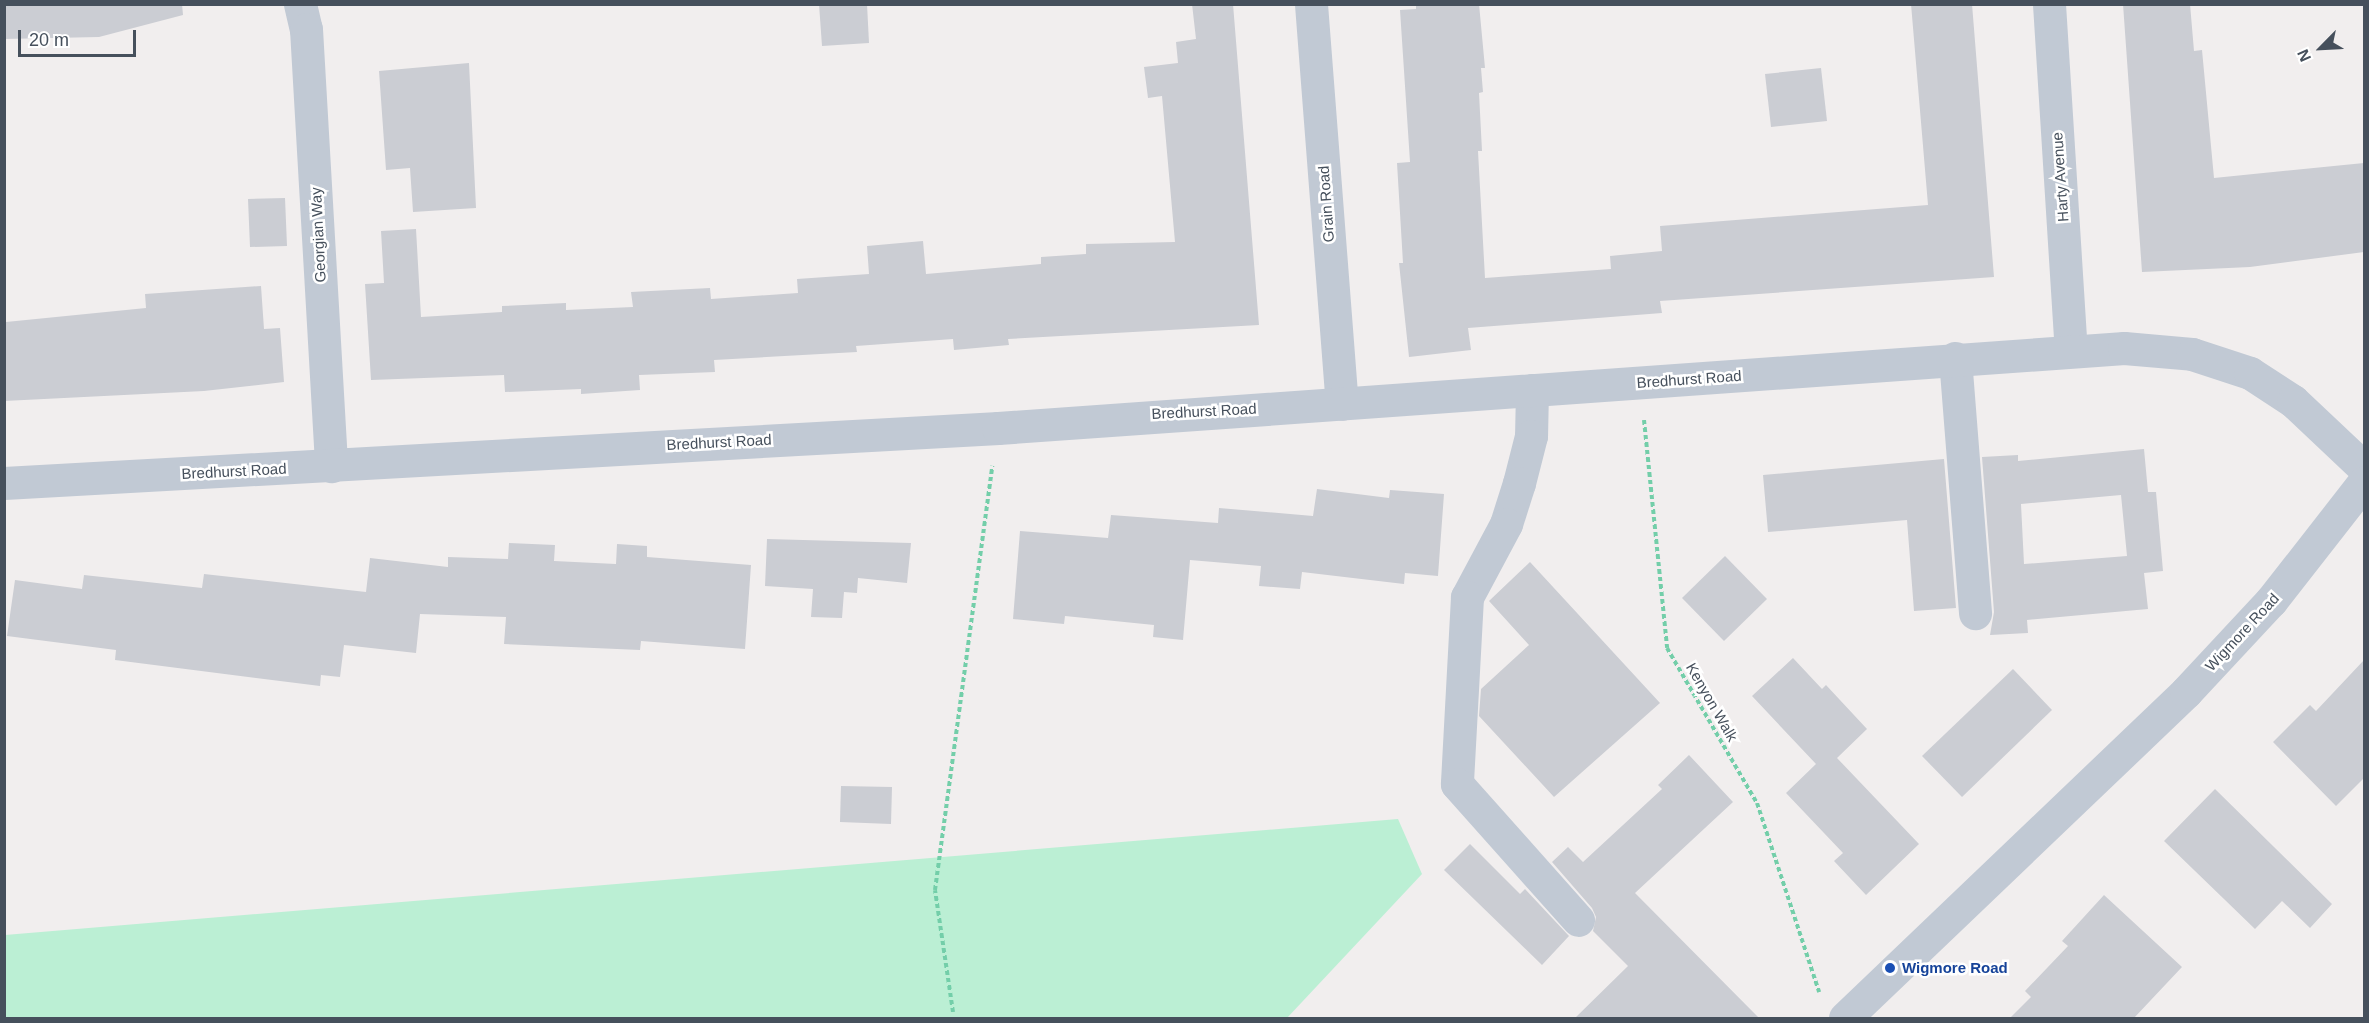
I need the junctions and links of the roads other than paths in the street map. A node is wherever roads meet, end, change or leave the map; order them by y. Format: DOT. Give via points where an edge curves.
graph roads {
  1 [pos="300,4"];
  2 [pos="1311,4"];
  3 [pos="2049,4"];
  4 [pos="2071,349"];
  5 [pos="1955,358"];
  6 [pos="1532,390"];
  7 [pos="1342,404"];
  8 [pos="331,466"];
  9 [pos="2364,468"];
  10 [pos="2364,482"];
  11 [pos="4,483"];
  12 [pos="1975,613"];
  13 [pos="1578,920"];
  14 [pos="1845,1018"];
  1 -- 8 [label="street, Georgian Way" via="307,40"];
  2 -- 7 [label="street, Grain Road"];
  3 -- 4 [label="street, Harty Avenue"];
  4 -- 5 [label="street, Bredhurst Road"];
  4 -- 9 [label="street, Bredhurst Road" via="2124,348 2192,354 2250,373 2292,401"];
  5 -- 6 [label="street, Bredhurst Road"];
  5 -- 12 [label="street"];
  6 -- 7 [label="street, Bredhurst Road"];
  6 -- 13 [label="street" via="1531,436 1516,494 1498,542 1467,597 1457,784"];
  7 -- 8 [label="street, Bredhurst Road"];
  8 -- 11 [label="street, Bredhurst Road"];
  10 -- 14 [label="street, Wigmore Road" via="2271,601 2186,692"];
}
